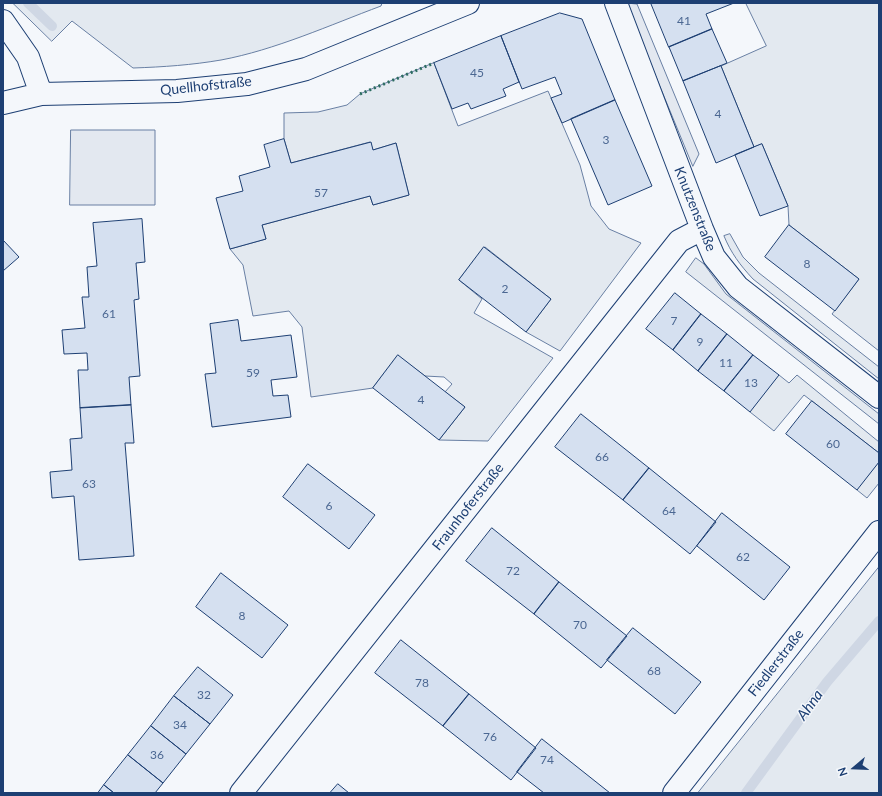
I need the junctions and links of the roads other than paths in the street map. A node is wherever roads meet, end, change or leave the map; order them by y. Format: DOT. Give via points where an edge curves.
graph roads {
  1 [pos="468,3"];
  2 [pos="616,3"];
  3 [pos="3,21"];
  4 [pos="41,94"];
  5 [pos="3,103"];
  6 [pos="702,229"];
  7 [pos="879,397"];
  8 [pos="879,532"];
  9 [pos="241,793"];
  10 [pos="674,793"];
  1 -- 4 [label="street, Quellhofstraße" via="306,68 247,84 177,91"];
  2 -- 6 [label="street, Knutzenstraße"];
  3 -- 4 [label="street" via="28,57"];
  4 -- 5 [label="street, Quellhofstraße"];
  6 -- 7 [label="street, Knutzenstraße" via="714,258 738,287"];
  6 -- 9 [label="street, Fraunhoferstraße" via="679,241"];
  8 -- 10 [label="street, Fiedlerstraße"];
}
